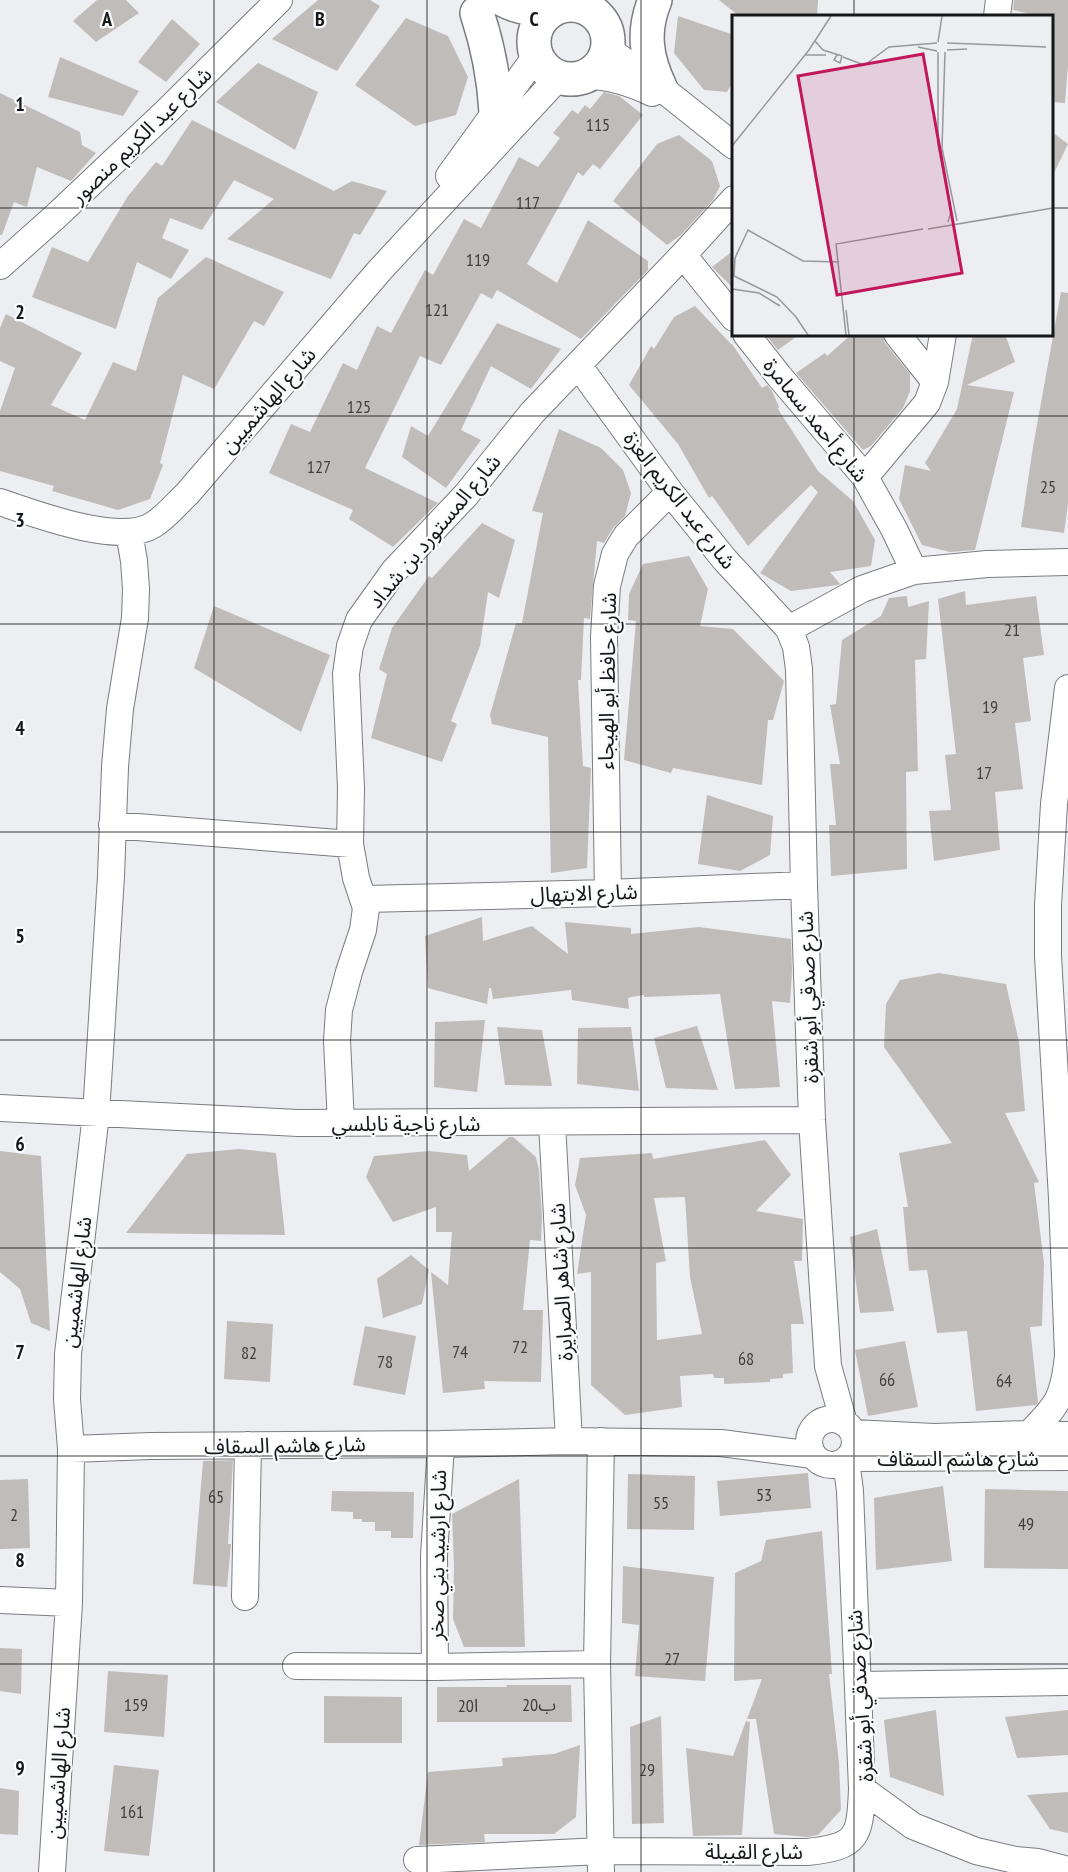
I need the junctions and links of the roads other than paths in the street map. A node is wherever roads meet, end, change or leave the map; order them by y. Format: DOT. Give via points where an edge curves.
graph roads {
  1 [pos="279,0"];
  2 [pos="653,0"];
  3 [pos="999,0"];
  4 [pos="480,4"];
  5 [pos="575,4"];
  6 [pos="997,15"];
  7 [pos="609,46"];
  8 [pos="555,65"];
  9 [pos="660,87"];
  10 [pos="496,112"];
  11 [pos="693,113"];
  12 [pos="732,144"];
  13 [pos="732,201"];
  14 [pos="683,255"];
  15 [pos="0,266"];
  16 [pos="380,270"];
  17 [pos="732,316"];
  18 [pos="748,336"];
  19 [pos="899,336"];
  20 [pos="943,336"];
  21 [pos="578,365"];
  22 [pos="935,382"];
  23 [pos="865,477"];
  24 [pos="670,492"];
  25 [pos="0,502"];
  26 [pos="140,529"];
  27 [pos="1068,562"];
  28 [pos="914,571"];
  29 [pos="789,629"];
  30 [pos="1068,688"];
  31 [pos="1062,781"];
  32 [pos="112,825"];
  33 [pos="350,844"];
  34 [pos="804,885"];
  35 [pos="608,893"];
  36 [pos="364,899"];
  37 [pos="0,1108"];
  38 [pos="96,1114"];
  39 [pos="812,1120"];
  40 [pos="341,1123"];
  41 [pos="552,1123"];
  42 [pos="1065,1198"];
  43 [pos="833,1427"];
  44 [pos="1029,1434"];
  45 [pos="1068,1435"];
  46 [pos="569,1441"];
  47 [pos="601,1441"];
  48 [pos="721,1443"];
  49 [pos="441,1444"];
  50 [pos="248,1446"];
  51 [pos="70,1449"];
  52 [pos="1068,1457"];
  53 [pos="834,1460"];
  54 [pos="245,1597"];
  55 [pos="0,1600"];
  56 [pos="69,1602"];
  57 [pos="597,1664"];
  58 [pos="296,1666"];
  59 [pos="435,1667"];
  60 [pos="1068,1682"];
  61 [pos="858,1685"];
  62 [pos="862,1789"];
  63 [pos="417,1860"];
  64 [pos="601,1861"];
  65 [pos="1068,1870"];
  66 [pos="52,1872"];
  1 -- 15 [label="street, شارع عبد الكريم منصور" via="166,112"];
  2 -- 7 [label="main road"];
  2 -- 9 [label="main road" via="647,42 651,68"];
  3 -- 6 [label="street"];
  4 -- 5 [label="main road" via="535,10"];
  4 -- 8 [label="main road"];
  4 -- 10 [label="main road"];
  5 -- 7 [label="main road" via="589,9 604,23"];
  5 -- 8 [label="main road" via="546,14 538,24 534,37"];
  7 -- 8 [label="main road" via="598,69"];
  7 -- 9 [label="street"];
  8 -- 10 [label="street, شارع الهاشميين"];
  8 -- 11 [label="street" via="635,85"];
  8 -- 16 [label="street, شارع الهاشميين"];
  9 -- 11 [label="street"];
  10 -- 16 [label="street, شارع الهاشميين"];
  11 -- 12 [label="street"];
  13 -- 14 [label="street, شارع المستورد بن شداد"];
  14 -- 17 [label="street"];
  14 -- 21 [label="street, شارع المستورد بن شداد"];
  16 -- 26 [label="street, شارع الهاشميين" via="187,494"];
  18 -- 23 [label="street, شارع أحمد سمامرة"];
  19 -- 22 [label="street"];
  20 -- 22 [label="street"];
  21 -- 24 [label="street, شارع عبد الكريم العزة"];
  21 -- 33 [label="street, شارع المستورد بن شداد" via="532,413 466,495 394,571 359,620 346,674"];
  22 -- 23 [label="street" via="927,403"];
  23 -- 28 [label="street, شارع أحمد سمامرة"];
  24 -- 29 [label="street, شارع عبد الكريم العزة" via="725,560"];
  24 -- 35 [label="street, شارع حافظ أبو الهيجاء" via="626,536 615,554 607,586 604,649"];
  25 -- 26 [label="street" via="44,518 97,530"];
  26 -- 32 [label="street, شارع الهاشميين" via="134,561 135,618 120,709"];
  27 -- 28 [label="street"];
  28 -- 29 [label="street" via="862,589"];
  29 -- 34 [label="street, شارع صدقي أبو شقرة" via="799,669"];
  30 -- 31 [label="street"];
  31 -- 42 [label="street" via="1050,850 1048,956"];
  32 -- 33 [label="street"];
  32 -- 38 [label="street, شارع الهاشميين"];
  33 -- 36 [label="street, شارع المستورد بن شداد"];
  34 -- 35 [label="street, شارع الابتهال"];
  34 -- 39 [label="street, شارع صدقي أبو شقرة"];
  35 -- 36 [label="street, شارع الابتهال"];
  36 -- 40 [label="street, شارع المستورد بن شداد" via="363,930 339,1010"];
  37 -- 38 [label="street, شارع ناجية نابلسي"];
  38 -- 40 [label="street, شارع ناجية نابلسي"];
  38 -- 51 [label="street, شارع الهاشميين" via="68,1354"];
  39 -- 41 [label="street, شارع ناجية نابلسي"];
  39 -- 43 [label="street, شارع صدقي أبو شقرة"];
  40 -- 41 [label="street, شارع ناجية نابلسي"];
  41 -- 46 [label="street, شارع شاهر الصرايرة"];
  42 -- 44 [label="street" via="1066,1378 1060,1398"];
  43 -- 44 [label="street, شارع هاشم السقاف" via="934,1437"];
  43 -- 48 [label="street, شارع هاشم السقاف"];
  43 -- 53 [label="street" via="855,1446"];
  43 -- 53 [label="street" via="810,1438 810,1447"];
  44 -- 45 [label="street, شارع هاشم السقاف"];
  46 -- 47 [label="street, شارع هاشم السقاف"];
  46 -- 49 [label="street, شارع هاشم السقاف"];
  47 -- 48 [label="street, شارع هاشم السقاف"];
  47 -- 57 [label="street"];
  48 -- 53 [label="street, شارع هاشم السقاف"];
  49 -- 50 [label="street, شارع هاشم السقاف"];
  49 -- 59 [label="street, شارع ارشيد بني صخر" via="434,1556"];
  50 -- 51 [label="street, شارع هاشم السقاف"];
  50 -- 54 [label="street"];
  51 -- 56 [label="street"];
  52 -- 53 [label="street, شارع هاشم السقاف"];
  53 -- 61 [label="street, شارع صدقي أبو شقرة" via="836,1491 850,1524"];
  55 -- 56 [label="street"];
  56 -- 66 [label="street, شارع الهاشميين"];
  57 -- 59 [label="street"];
  57 -- 64 [label="street"];
  58 -- 59 [label="street"];
  60 -- 61 [label="street"];
  61 -- 62 [label="street, شارع صدقي أبو شقرة"];
  62 -- 64 [label="street, شارع القبيلة" via="861,1821 849,1841 840,1847 807,1852"];
  62 -- 65 [label="street, شارع صدقي أبو شقرة" via="914,1826 976,1851"];
  63 -- 64 [label="street, شارع القبيلة"];
}
